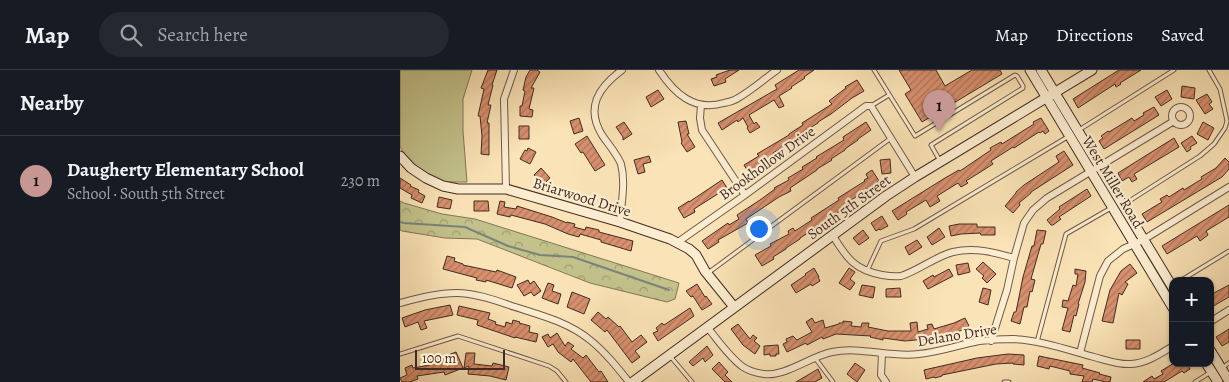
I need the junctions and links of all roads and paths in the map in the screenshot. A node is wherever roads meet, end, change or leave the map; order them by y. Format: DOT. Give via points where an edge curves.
graph roads {
  1 [pos="514,70"];
  2 [pos="622,70"];
  3 [pos="659,70"];
  4 [pos="776,70"];
  5 [pos="874,70"];
  6 [pos="1030,70"];
  7 [pos="1041,70"];
  8 [pos="1092,70"];
  9 [pos="1174,70"];
  10 [pos="1209,70"];
  11 [pos="889,95"];
  12 [pos="1051,95"];
  13 [pos="701,105"];
  14 [pos="872,106"];
  15 [pos="1174,121"];
  16 [pos="1073,133"];
  17 [pos="891,138"];
  18 [pos="400,156"];
  19 [pos="940,162"];
  20 [pos="1100,167"];
  21 [pos="1091,172"];
  22 [pos="915,177"];
  23 [pos="1229,187"];
  24 [pos="506,189"];
  25 [pos="745,195"];
  26 [pos="1123,205"];
  27 [pos="1112,208"];
  28 [pos="620,222"];
  29 [pos="833,236"];
  30 [pos="1143,240"];
  31 [pos="678,242"];
  32 [pos="1134,244"];
  33 [pos="1229,251"];
  34 [pos="1014,258"];
  35 [pos="866,271"];
  36 [pos="707,274"];
  37 [pos="1187,277"];
  38 [pos="1169,278"];
  39 [pos="1169,301"];
  40 [pos="400,304"];
  41 [pos="734,307"];
  42 [pos="1229,310"];
  43 [pos="1214,319"];
  44 [pos="708,327"];
  45 [pos="991,341"];
  46 [pos="1037,342"];
  47 [pos="1169,349"];
  48 [pos="1080,353"];
  49 [pos="400,354"];
  50 [pos="882,354"];
  51 [pos="1214,354"];
  52 [pos="669,355"];
  53 [pos="815,357"];
  54 [pos="1225,366"];
  55 [pos="1209,367"];
  56 [pos="1212,372"];
  57 [pos="773,373"];
  58 [pos="1229,381"];
  59 [pos="566,382"];
  60 [pos="631,382"];
  61 [pos="692,382"];
  62 [pos="775,382"];
  63 [pos="833,382"];
  64 [pos="886,382"];
  65 [pos="1004,382"];
  66 [pos="1009,382"];
  67 [pos="1195,382"];
  68 [pos="1218,382"];
  1 -- 24 [label="street" via="504,99"];
  2 -- 28 [label="street" via="595,100 594,115 601,134 620,163 623,186"];
  3 -- 13 [label="street" via="682,97"];
  4 -- 13 [label="street" via="737,100"];
  5 -- 11 [label="lane"];
  6 -- 12 [label="street, West Miller Road"];
  7 -- 12 [label="street, West Miller Road"];
  8 -- 12 [label="street, South 5th Street"];
  9 -- 16 [label="lane"];
  10 -- 26 [label="lane" via="1220,88 1227,121 1225,128 1200,156"];
  11 -- 14 [label="lane"];
  11 -- 19 [label="lane" via="914,136 1017,76 1023,88 932,144"];
  12 -- 16 [label="street, West Miller Road"];
  12 -- 19 [label="street, South 5th Street"];
  13 -- 25 [label="street" via="702,130"];
  14 -- 17 [label="street"];
  14 -- 25 [label="street, Brookhollow Drive" via="866,106"];
  15 -- 20 [label="street"];
  16 -- 20 [label="street, West Miller Road"];
  16 -- 21 [label="street, West Miller Road"];
  16 -- 35 [label="lane" via="914,229 881,241"];
  17 -- 22 [label="street"];
  17 -- 36 [label="lane"];
  18 -- 24 [label="street, Briarwood Drive" via="411,168 443,186"];
  19 -- 22 [label="street, South 5th Street"];
  20 -- 21 [label="street"];
  20 -- 26 [label="street, West Miller Road"];
  21 -- 27 [label="street, West Miller Road"];
  21 -- 34 [label="street" via="1033,210 1024,223"];
  22 -- 29 [label="street, South 5th Street"];
  23 -- 30 [label="street"];
  24 -- 28 [label="street, Briarwood Drive"];
  25 -- 31 [label="street, Brookhollow Drive"];
  26 -- 30 [label="street, West Miller Road"];
  27 -- 32 [label="street, West Miller Road"];
  27 -- 46 [label="lane" via="1066,234"];
  28 -- 31 [label="street, Briarwood Drive"];
  29 -- 35 [label="street" via="847,258"];
  29 -- 41 [label="street, South 5th Street"];
  30 -- 32 [label="street"];
  30 -- 38 [label="street, West Miller Road"];
  31 -- 36 [label="street, Briarwood Drive" via="696,255"];
  32 -- 39 [label="street, West Miller Road"];
  32 -- 48 [label="street" via="1114,255 1100,276"];
  33 -- 37 [label="lane"];
  34 -- 35 [label="street" via="986,250 969,250 952,252 900,276"];
  34 -- 45 [label="street"];
  36 -- 41 [label="street, Briarwood Drive"];
  40 -- 60 [label="street" via="432,294 457,293 526,310 575,329 606,354"];
  41 -- 44 [label="street, South 5th Street"];
  42 -- 43 [label="street"];
  44 -- 52 [label="street, South 5th Street"];
  44 -- 57 [label="street" via="743,367 753,372"];
  45 -- 46 [label="street, Delano Drive"];
  45 -- 50 [label="street, Delano Drive" via="920,354"];
  46 -- 48 [label="street, Delano Drive"];
  47 -- 48 [label="street, Delano Drive" via="1146,361 1132,364"];
  49 -- 59 [label="lane" via="458,336 549,366"];
  50 -- 53 [label="street, Delano Drive" via="833,352"];
  50 -- 64 [label="street" via="881,375"];
  51 -- 54 [label="street"];
  52 -- 60 [label="street, South 5th Street"];
  52 -- 61 [label="lane"];
  53 -- 57 [label="street, Delano Drive"];
  53 -- 63 [label="lane"];
  54 -- 58 [label="street"];
  55 -- 56 [label="street"];
  56 -- 67 [label="lane"];
  56 -- 68 [label="street"];
  57 -- 62 [label="street"];
  65 -- 66 [label="lane"];
}
